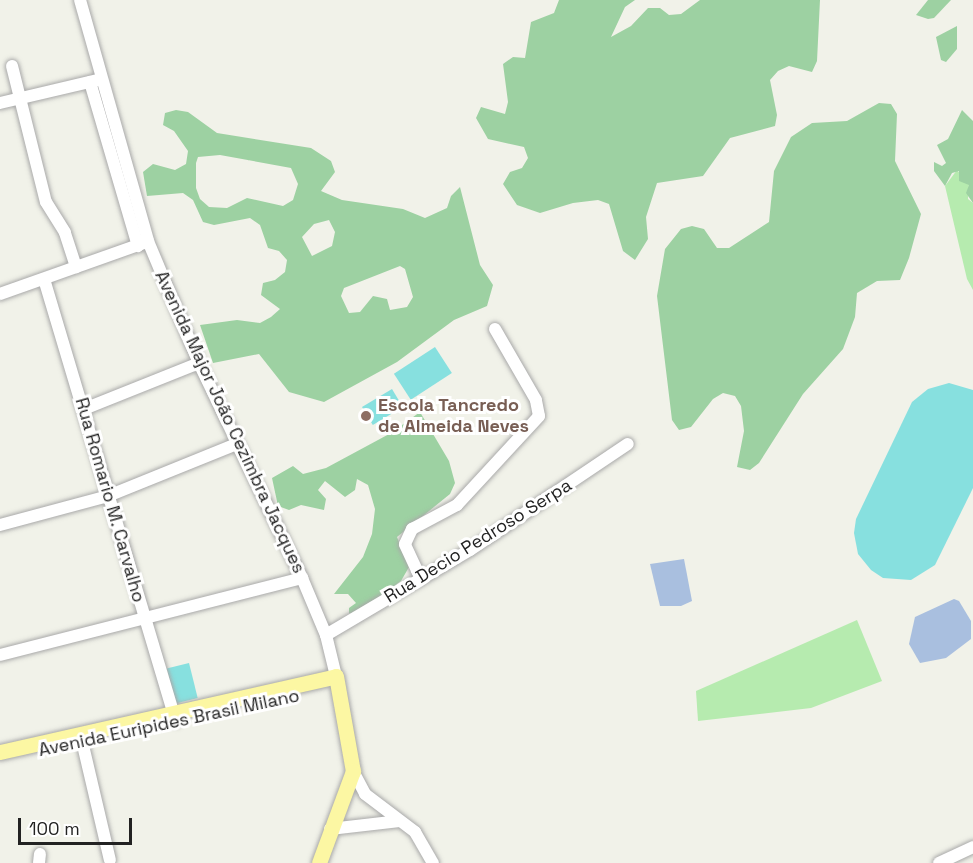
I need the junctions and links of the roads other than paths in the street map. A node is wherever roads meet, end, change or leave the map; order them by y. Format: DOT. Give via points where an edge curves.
graph roads {
  1 [pos="80,0"];
  2 [pos="12,66"];
  3 [pos="96,81"];
  4 [pos="20,99"];
  5 [pos="0,103"];
  6 [pos="143,243"];
  7 [pos="75,267"];
  8 [pos="44,279"];
  9 [pos="0,294"];
  10 [pos="495,329"];
  11 [pos="199,363"];
  12 [pos="84,409"];
  13 [pos="237,444"];
  14 [pos="628,444"];
  15 [pos="108,496"];
  16 [pos="0,525"];
  17 [pos="302,578"];
  18 [pos="421,579"];
  19 [pos="145,620"];
  20 [pos="326,635"];
  21 [pos="0,655"];
  22 [pos="337,681"];
  23 [pos="175,716"];
  24 [pos="133,726"];
  25 [pos="82,741"];
  26 [pos="36,748"];
  27 [pos="0,752"];
  28 [pos="0,762"];
  29 [pos="353,771"];
  30 [pos="400,821"];
  31 [pos="330,829"];
  32 [pos="973,847"];
  33 [pos="110,860"];
  34 [pos="319,863"];
  35 [pos="433,863"];
  36 [pos="939,863"];
  1 -- 3 [label="street"];
  2 -- 4 [label="street"];
  3 -- 4 [label="street"];
  3 -- 6 [label="street, Avenida Major João Cezimbra Jacques"];
  4 -- 5 [label="street"];
  4 -- 7 [label="street" via="45,202 65,233"];
  6 -- 7 [label="street"];
  6 -- 11 [label="street, Avenida Major João Cezimbra Jacques"];
  7 -- 8 [label="street"];
  8 -- 9 [label="street"];
  8 -- 12 [label="street, Rua Romario M. Carvalho"];
  10 -- 18 [label="street" via="536,400 539,416 457,505 412,529 405,544"];
  11 -- 12 [label="street"];
  11 -- 13 [label="street, Avenida Major João Cezimbra Jacques"];
  12 -- 15 [label="street, Rua Romario M. Carvalho"];
  13 -- 15 [label="street"];
  13 -- 17 [label="street, Avenida Major João Cezimbra Jacques"];
  14 -- 18 [label="street, Rua Decio Pedroso Serpa"];
  15 -- 16 [label="street"];
  15 -- 19 [label="street, Rua Romario M. Carvalho"];
  17 -- 19 [label="street"];
  17 -- 20 [label="street, Avenida Major João Cezimbra Jacques"];
  18 -- 20 [label="street, Rua Decio Pedroso Serpa"];
  19 -- 21 [label="street"];
  19 -- 23 [label="street, Rua Romario M. Carvalho"];
  20 -- 22 [label="street, Avenida Major João Cezimbra Jacques"];
  22 -- 23 [label="main road, Avenida Euripides Brasil Milano"];
  22 -- 29 [label="main road"];
  23 -- 24 [label="main road, Avenida Euripides Brasil Milano"];
  24 -- 25 [label="main road, Avenida Euripides Brasil Milano"];
  24 -- 26 [label="main road, Avenida Euripides Brasil Milano"];
  25 -- 26 [label="main road, Avenida Euripides Brasil Milano"];
  25 -- 33 [label="street"];
  26 -- 27 [label="main road, Avenida Euripides Brasil Milano"];
  26 -- 28 [label="main road, Avenida Euripides Brasil Milano"];
  29 -- 30 [label="street" via="365,794"];
  29 -- 31 [label="main road"];
  30 -- 31 [label="street"];
  30 -- 35 [label="street" via="415,832"];
  31 -- 34 [label="main road"];
  32 -- 36 [label="street"];
}
